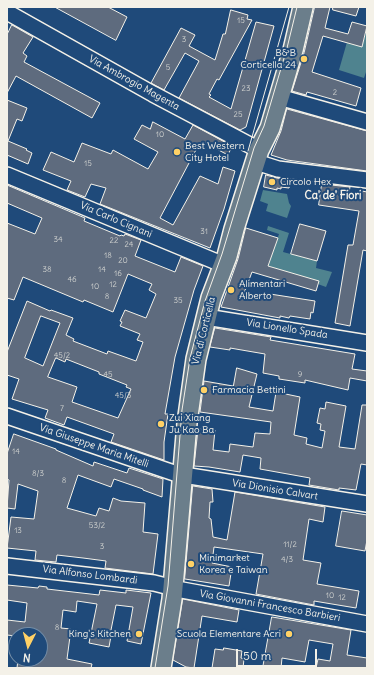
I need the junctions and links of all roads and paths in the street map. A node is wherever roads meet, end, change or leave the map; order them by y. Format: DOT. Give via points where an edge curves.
graph roads {
  1 [pos="303,7"];
  2 [pos="8,15"];
  3 [pos="279,97"];
  4 [pos="367,122"];
  5 [pos="257,156"];
  6 [pos="7,175"];
  7 [pos="367,180"];
  8 [pos="224,265"];
  9 [pos="206,317"];
  10 [pos="367,343"];
  11 [pos="7,416"];
  12 [pos="182,475"];
  13 [pos="367,504"];
  14 [pos="7,566"];
  15 [pos="173,588"];
  16 [pos="367,624"];
  17 [pos="161,668"];
  1 -- 3 [label="main road, Via di Corticella"];
  2 -- 5 [label="street, Via Ambrogio Magenta" via="153,94"];
  3 -- 4 [label="street"];
  3 -- 5 [label="main road, Via di Corticella" via="270,128"];
  5 -- 7 [label="street, Via Ambrogio Magenta" via="278,169"];
  5 -- 8 [label="main road, Via di Corticella"];
  6 -- 8 [label="street, Via Carlo Cignani"];
  8 -- 9 [label="main road, Via di Corticella"];
  9 -- 10 [label="street, Via Lionello Spada"];
  9 -- 12 [label="main road, Via di Corticella" via="191,385"];
  11 -- 12 [label="street, Via Giuseppe Maria Mitelli"];
  12 -- 13 [label="street, Via Dionisio Calvart"];
  12 -- 15 [label="main road, Via di Corticella"];
  14 -- 15 [label="street, Via Alfonso Lombardi" via="154,583"];
  15 -- 16 [label="street, Via Giovanni Francesco Barbieri"];
  15 -- 17 [label="main road, Via di Corticella"];
}
